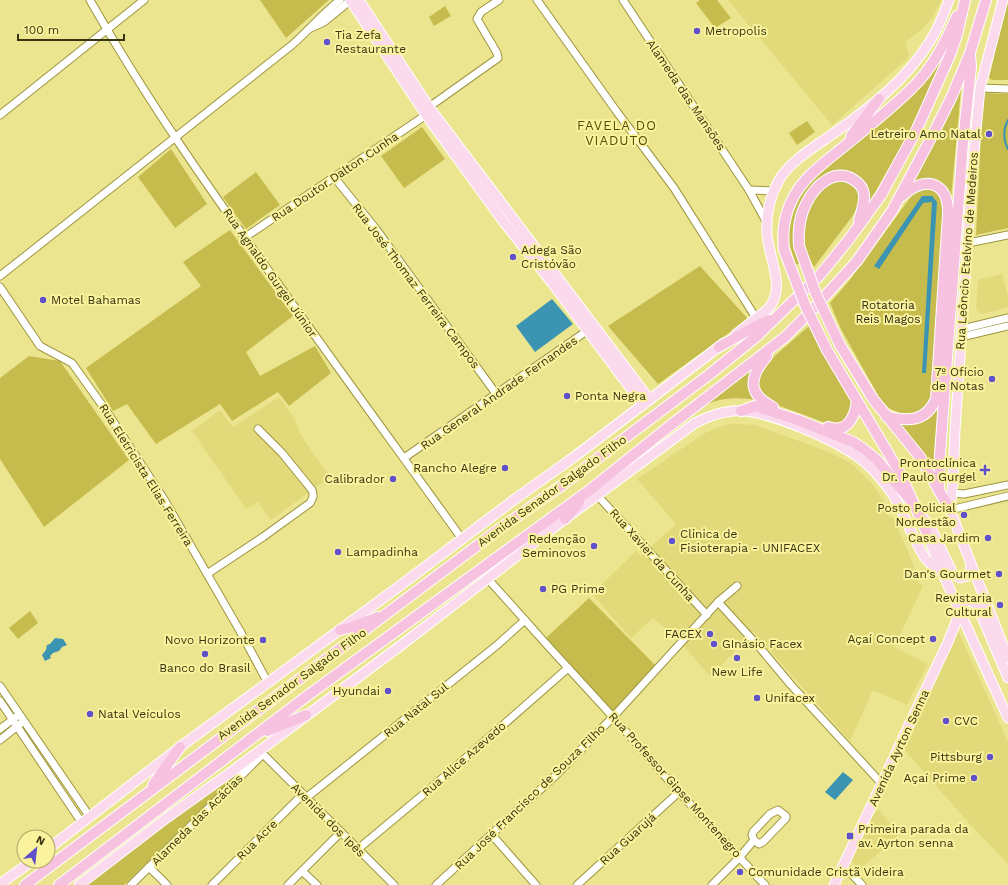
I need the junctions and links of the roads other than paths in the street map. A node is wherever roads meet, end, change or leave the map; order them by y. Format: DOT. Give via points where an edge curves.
graph roads {
  1 [pos="90,0"];
  2 [pos="144,0"];
  3 [pos="340,0"];
  4 [pos="350,0"];
  5 [pos="359,0"];
  6 [pos="499,0"];
  7 [pos="537,0"];
  8 [pos="623,0"];
  9 [pos="949,0"];
  10 [pos="965,0"];
  11 [pos="986,0"];
  12 [pos="1003,0"];
  13 [pos="311,28"];
  14 [pos="107,30"];
  15 [pos="970,53"];
  16 [pos="980,88"];
  17 [pos="1008,89"];
  18 [pos="878,99"];
  19 [pos="428,111"];
  20 [pos="0,115"];
  21 [pos="175,138"];
  22 [pos="841,149"];
  23 [pos="334,177"];
  24 [pos="749,190"];
  25 [pos="774,190"];
  26 [pos="898,201"];
  27 [pos="767,223"];
  28 [pos="856,229"];
  29 [pos="1008,235"];
  30 [pos="244,238"];
  31 [pos="968,242"];
  32 [pos="0,276"];
  33 [pos="0,287"];
  34 [pos="776,317"];
  35 [pos="756,318"];
  36 [pos="1008,318"];
  37 [pos="1008,326"];
  38 [pos="591,328"];
  39 [pos="961,333"];
  40 [pos="785,337"];
  41 [pos="719,348"];
  42 [pos="497,395"];
  43 [pos="857,401"];
  44 [pos="647,403"];
  45 [pos="744,412"];
  46 [pos="886,416"];
  47 [pos="258,428"];
  48 [pos="404,458"];
  49 [pos="1008,485"];
  50 [pos="939,491"];
  51 [pos="594,492"];
  52 [pos="952,493"];
  53 [pos="964,494"];
  54 [pos="1008,496"];
  55 [pos="967,506"];
  56 [pos="917,508"];
  57 [pos="950,510"];
  58 [pos="566,519"];
  59 [pos="926,531"];
  60 [pos="462,539"];
  61 [pos="971,566"];
  62 [pos="942,572"];
  63 [pos="207,574"];
  64 [pos="488,579"];
  65 [pos="737,586"];
  66 [pos="718,602"];
  67 [pos="959,608"];
  68 [pos="389,613"];
  69 [pos="707,615"];
  70 [pos="525,620"];
  71 [pos="340,630"];
  72 [pos="1008,658"];
  73 [pos="568,668"];
  74 [pos="1008,678"];
  75 [pos="268,683"];
  76 [pos="0,686"];
  77 [pos="0,701"];
  78 [pos="306,715"];
  79 [pos="613,717"];
  80 [pos="21,718"];
  81 [pos="1008,718"];
  82 [pos="12,719"];
  83 [pos="17,727"];
  84 [pos="0,729"];
  85 [pos="254,737"];
  86 [pos="0,740"];
  87 [pos="180,747"];
  88 [pos="263,754"];
  89 [pos="882,784"];
  90 [pos="148,792"];
  91 [pos="679,792"];
  92 [pos="305,796"];
  93 [pos="86,820"];
  94 [pos="341,832"];
  95 [pos="492,836"];
  96 [pos="754,840"];
  97 [pos="56,843"];
  98 [pos="358,849"];
  99 [pos="739,858"];
  100 [pos="843,865"];
  101 [pos="149,867"];
  102 [pos="21,869"];
  103 [pos="302,871"];
  104 [pos="0,884"];
  105 [pos="25,885"];
  106 [pos="59,885"];
  107 [pos="80,885"];
  108 [pos="131,885"];
  109 [pos="167,885"];
  110 [pos="212,885"];
  111 [pos="288,885"];
  112 [pos="316,885"];
  113 [pos="394,885"];
  114 [pos="436,885"];
  115 [pos="536,885"];
  116 [pos="577,885"];
  117 [pos="712,885"];
  118 [pos="765,885"];
  119 [pos="834,885"];
  120 [pos="862,885"];
  1 -- 14 [label="street, Rua Agnaldo Gurgel Júnior"];
  2 -- 14 [label="street"];
  3 -- 13 [label="street"];
  4 -- 13 [label="street" via="324,22"];
  4 -- 19 [label="main road"];
  5 -- 19 [label="main road"];
  6 -- 19 [label="street, Rua Doutor Dalton Cunha" via="481,12 477,18 498,58"];
  7 -- 35 [label="street" via="674,188"];
  8 -- 24 [label="street, Alameda das Mansões"];
  9 -- 18 [label="main road, Avenida Senador Salgado Filho" via="924,52"];
  10 -- 22 [label="highway" via="938,54 923,76"];
  10 -- 28 [label="highway, Avenida Senador Salgado Filho" via="957,35 930,102 900,162"];
  11 -- 15 [label="highway, Avenida Senador Salgado Filho"];
  12 -- 16 [label="main road"];
  13 -- 21 [label="street"];
  14 -- 20 [label="street"];
  14 -- 21 [label="street, Rua Agnaldo Gurgel Júnior"];
  15 -- 26 [label="highway, Avenida Senador Salgado Filho" via="952,96"];
  15 -- 50 [label="highway"];
  16 -- 17 [label="street"];
  16 -- 31 [label="main road, Rua Leôncio Etelvino de Medeiros"];
  18 -- 22 [label="highway"];
  18 -- 25 [label="main road, Avenida Senador Salgado Filho" via="790,165"];
  19 -- 23 [label="street, Rua Doutor Dalton Cunha"];
  19 -- 38 [label="main road" via="503,221"];
  21 -- 30 [label="street, Rua Agnaldo Gurgel Júnior"];
  21 -- 32 [label="street"];
  22 -- 43 [label="highway, bridge" via="807,179 792,200 783,227 784,250 805,305 827,350"];
  23 -- 30 [label="street, Rua Doutor Dalton Cunha"];
  23 -- 42 [label="street, Rua José Thomaz Ferreira Campos" via="376,229"];
  24 -- 25 [label="street"];
  24 -- 27 [label="street, Alameda das Mansões"];
  25 -- 27 [label="main road, Avenida Senador Salgado Filho"];
  26 -- 40 [label="highway, Avenida Senador Salgado Filho" via="856,261"];
  26 -- 46 [label="highway" via="914,187 932,184 945,193 948,214 936,399 927,414 918,418 899,420"];
  27 -- 35 [label="main road, Avenida Senador Salgado Filho" via="776,288 771,305"];
  28 -- 34 [label="highway, Avenida Senador Salgado Filho" via="820,275"];
  28 -- 46 [label="highway, bridge" via="864,192 856,181 848,177 831,178 818,186 806,202 798,229 799,246 816,294 840,345"];
  29 -- 31 [label="street"];
  30 -- 48 [label="street, Rua Agnaldo Gurgel Júnior"];
  31 -- 39 [label="main road, Rua Leôncio Etelvino de Medeiros"];
  33 -- 63 [label="street, Rua Eletricista Elias Ferreira" via="40,346 65,358 74,366 108,412"];
  34 -- 41 [label="highway"];
  34 -- 68 [label="highway, Avenida Senador Salgado Filho" via="757,336 681,396"];
  35 -- 41 [label="main road, Avenida Senador Salgado Filho"];
  36 -- 39 [label="street"];
  37 -- 39 [label="street"];
  38 -- 42 [label="street, Rua General Andrade Fernandes"];
  38 -- 44 [label="main road"];
  39 -- 52 [label="main road, Rua Leôncio Etelvino de Medeiros"];
  40 -- 43 [label="highway" via="761,363 754,376 755,392 760,399 775,408 833,429 839,429 850,422"];
  40 -- 51 [label="highway, Avenida Senador Salgado Filho" via="677,420"];
  41 -- 44 [label="main road, Avenida Senador Salgado Filho"];
  42 -- 48 [label="street, Rua General Andrade Fernandes"];
  43 -- 56 [label="highway" via="900,473"];
  44 -- 60 [label="main road, Avenida Senador Salgado Filho"];
  45 -- 51 [label="main road, Avenida Senador Salgado Filho" via="719,413 695,423"];
  45 -- 56 [label="highway" via="755,406 853,442 877,460"];
  45 -- 62 [label="main road, Avenida Senador Salgado Filho" via="776,419 826,439 866,464 879,476 893,496 921,552"];
  46 -- 50 [label="highway" via="920,457"];
  47 -- 63 [label="street" via="312,490 313,499 263,537"];
  48 -- 60 [label="street, Rua Agnaldo Gurgel Júnior"];
  49 -- 53 [label="street"];
  50 -- 57 [label="highway"];
  51 -- 58 [label="highway"];
  51 -- 69 [label="street, Rua Xavier da Cunha"];
  51 -- 85 [label="highway, Avenida Senador Salgado Filho" via="307,696"];
  52 -- 53 [label="street"];
  52 -- 57 [label="main road, Rua Leôncio Etelvino de Medeiros"];
  53 -- 55 [label="street"];
  54 -- 55 [label="street"];
  55 -- 57 [label="street"];
  56 -- 59 [label="highway"];
  56 -- 61 [label="main road" via="932,530 952,574 960,578 966,576"];
  57 -- 61 [label="main road"];
  58 -- 64 [label="main road"];
  59 -- 62 [label="main road"];
  60 -- 71 [label="main road, Avenida Senador Salgado Filho"];
  61 -- 72 [label="main road"];
  62 -- 67 [label="main road"];
  63 -- 75 [label="street, Rua Eletricista Elias Ferreira"];
  64 -- 70 [label="street, Rua Professor Gipse Montenegro"];
  64 -- 78 [label="main road"];
  65 -- 66 [label="street, Rua José Francisco de Souza Filho"];
  66 -- 69 [label="street, Rua José Francisco de Souza Filho"];
  66 -- 89 [label="street"];
  67 -- 74 [label="main road" via="967,601 976,605"];
  67 -- 81 [label="main road"];
  67 -- 89 [label="main road, Avenida Ayrton Senna" via="948,642"];
  68 -- 71 [label="highway"];
  68 -- 90 [label="highway, Avenida Senador Salgado Filho"];
  69 -- 79 [label="street, Rua José Francisco de Souza Filho"];
  70 -- 73 [label="street, Rua Professor Gipse Montenegro"];
  70 -- 92 [label="street, Rua Natal Sul" via="496,646"];
  71 -- 75 [label="main road, Avenida Senador Salgado Filho"];
  73 -- 79 [label="street, Rua Professor Gipse Montenegro"];
  73 -- 98 [label="street, Rua Alice Azevedo"];
  75 -- 87 [label="main road, Avenida Senador Salgado Filho"];
  76 -- 80 [label="street"];
  77 -- 82 [label="street"];
  78 -- 85 [label="highway"];
  78 -- 107 [label="main road"];
  79 -- 91 [label="street, Rua Professor Gipse Montenegro"];
  79 -- 95 [label="street, Rua José Francisco de Souza Filho"];
  80 -- 82 [label="street"];
  80 -- 83 [label="street"];
  80 -- 93 [label="street"];
  82 -- 83 [label="street"];
  82 -- 84 [label="street"];
  83 -- 86 [label="street"];
  83 -- 93 [label="street"];
  85 -- 106 [label="highway, Avenida Senador Salgado Filho"];
  87 -- 90 [label="highway"];
  87 -- 93 [label="main road, Avenida Senador Salgado Filho"];
  88 -- 92 [label="street, Avenida dos Ipês"];
  88 -- 101 [label="street, Alameda das Acácias"];
  89 -- 100 [label="main road, Avenida Ayrton Senna"];
  90 -- 105 [label="highway, Avenida Senador Salgado Filho"];
  91 -- 99 [label="street, Rua Professor Gipse Montenegro"];
  91 -- 116 [label="street, Rua Guarujá"];
  92 -- 94 [label="street, Avenida dos Ipês"];
  92 -- 110 [label="street, Rua Acre"];
  93 -- 97 [label="main road, Avenida Senador Salgado Filho"];
  94 -- 98 [label="street, Avenida dos Ipês"];
  94 -- 103 [label="street"];
  95 -- 114 [label="street, Rua José Francisco de Souza Filho"];
  95 -- 115 [label="street"];
  96 -- 96 [label="street" via="759,844 763,842 786,816 778,810 770,814 753,832"];
  96 -- 99 [label="street"];
  98 -- 113 [label="street, Avenida dos Ipês"];
  99 -- 117 [label="street"];
  99 -- 118 [label="street, Rua Professor Gipse Montenegro"];
  100 -- 119 [label="main road, Avenida Ayrton Senna"];
  100 -- 120 [label="street"];
  101 -- 108 [label="street, Alameda das Acácias"];
  101 -- 109 [label="street"];
  102 -- 104 [label="main road"];
  103 -- 111 [label="street"];
  103 -- 112 [label="street"];
}
